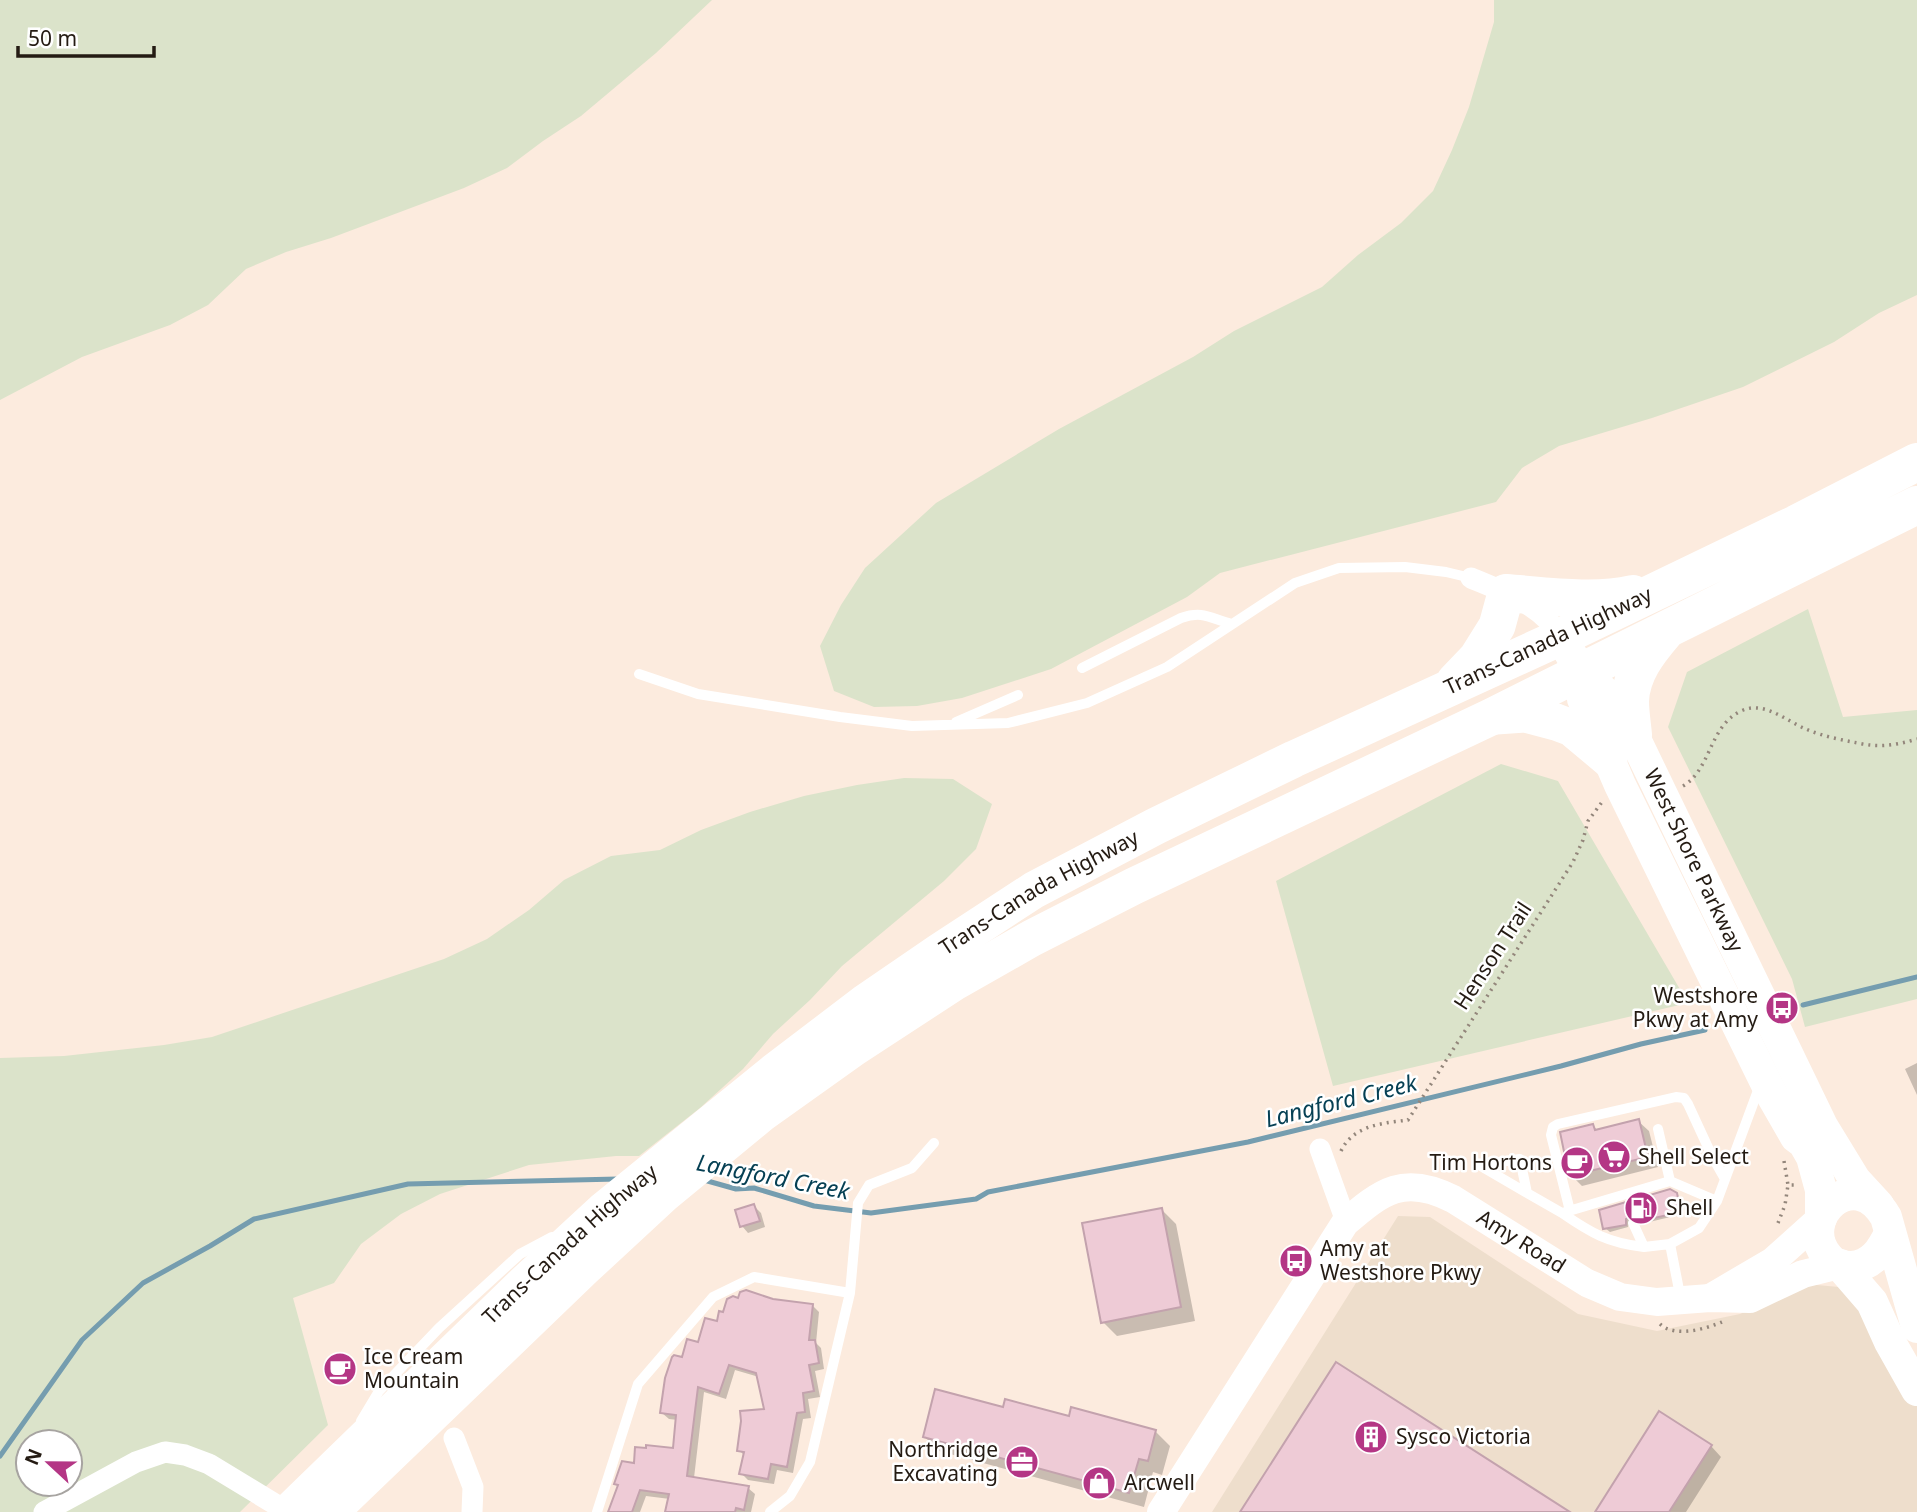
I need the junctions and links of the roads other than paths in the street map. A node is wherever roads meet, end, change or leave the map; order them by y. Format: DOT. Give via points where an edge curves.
graph roads {
  1 [pos="1917,462"];
  2 [pos="1917,505"];
  3 [pos="1471,578"];
  4 [pos="1666,587"];
  5 [pos="1506,593"];
  6 [pos="1232,624"];
  7 [pos="1668,628"];
  8 [pos="1560,637"];
  9 [pos="1082,668"];
  10 [pos="1581,672"];
  11 [pos="639,674"];
  12 [pos="1450,686"];
  13 [pos="1018,695"];
  14 [pos="1491,717"];
  15 [pos="949,725"];
  16 [pos="1613,762"];
  17 [pos="1236,838"];
  18 [pos="1763,1077"];
  19 [pos="1658,1129"];
  20 [pos="934,1143"];
  21 [pos="1320,1149"];
  22 [pos="1725,1179"];
  23 [pos="1670,1181"];
  24 [pos="1527,1193"];
  25 [pos="664,1194"];
  26 [pos="1717,1201"];
  27 [pos="604,1210"];
  28 [pos="1566,1212"];
  29 [pos="1345,1223"];
  30 [pos="1633,1223"];
  31 [pos="1800,1227"];
  32 [pos="1883,1230"];
  33 [pos="1670,1244"];
  34 [pos="1644,1247"];
  35 [pos="1840,1265"];
  36 [pos="850,1293"];
  37 [pos="1710,1298"];
  38 [pos="1681,1301"];
  39 [pos="1917,1327"];
  40 [pos="1917,1345"];
  41 [pos="1917,1390"];
  42 [pos="358,1426"];
  43 [pos="351,1438"];
  44 [pos="454,1438"];
  45 [pos="329,1473"];
  46 [pos="44,1512"];
  47 [pos="289,1512"];
  48 [pos="330,1512"];
  49 [pos="472,1512"];
  50 [pos="597,1512"];
  51 [pos="770,1512"];
  52 [pos="1161,1512"];
  1 -- 4 [label="highway, Trans-Canada Highway"];
  2 -- 7 [label="highway, Trans-Canada Highway"];
  3 -- 5 [label="street"];
  3 -- 6 [label="lane" via="1405,567 1339,568 1295,583"];
  4 -- 5 [label="highway" via="1601,597"];
  4 -- 8 [label="highway, Trans-Canada Highway"];
  5 -- 8 [label="street" via="1537,609"];
  5 -- 12 [label="highway" via="1497,626"];
  6 -- 9 [label="lane" via="1194,614"];
  6 -- 15 [label="lane" via="1167,667 1087,703 1008,723"];
  7 -- 10 [label="highway, Trans-Canada Highway"];
  7 -- 16 [label="highway" via="1636,672"];
  8 -- 10 [label="main road, West Shore Parkway"];
  8 -- 12 [label="highway, Trans-Canada Highway"];
  8 -- 17 [label="highway" via="1505,681 1283,797"];
  10 -- 14 [label="highway, Trans-Canada Highway"];
  10 -- 16 [label="main road, West Shore Parkway" via="1603,691"];
  11 -- 15 [label="lane" via="698,694 912,726"];
  12 -- 27 [label="highway, Trans-Canada Highway" via="1156,825 1034,891 824,1033"];
  13 -- 15 [label="lane"];
  14 -- 16 [label="highway" via="1525,714 1556,722 1572,728"];
  14 -- 17 [label="highway, Trans-Canada Highway"];
  16 -- 18 [label="main road, West Shore Parkway" via="1620,785"];
  16 -- 32 [label="main road, West Shore Parkway"];
  17 -- 25 [label="highway, Trans-Canada Highway" via="1032,938 953,983 761,1114"];
  18 -- 22 [label="lane"];
  18 -- 31 [label="main road, West Shore Parkway" via="1818,1173 1821,1190"];
  19 -- 23 [label="lane"];
  20 -- 36 [label="lane" via="912,1168 869,1185 858,1203"];
  21 -- 29 [label="street"];
  22 -- 26 [label="lane"];
  22 -- 28 [label="lane" via="1688,1104 1676,1097 1553,1127"];
  23 -- 26 [label="lane"];
  23 -- 28 [label="lane"];
  24 -- 28 [label="lane"];
  25 -- 47 [label="highway" via="569,1266 316,1504"];
  25 -- 48 [label="highway, Trans-Canada Highway"];
  26 -- 33 [label="lane" via="1699,1228"];
  27 -- 42 [label="lane" via="520,1254 379,1391"];
  27 -- 45 [label="highway, Trans-Canada Highway"];
  28 -- 34 [label="lane" via="1601,1237"];
  29 -- 38 [label="street, Amy Road" via="1387,1191 1401,1187 1432,1190 1587,1283 1620,1297"];
  29 -- 52 [label="street, Amy Road"];
  30 -- 34 [label="lane"];
  31 -- 32 [label="main road" via="1847,1193 1864,1195"];
  31 -- 35 [label="main road, West Shore Parkway" via="1819,1232 1821,1245"];
  31 -- 37 [label="street, Amy Road" via="1773,1261"];
  32 -- 35 [label="main road" via="1873,1259 1858,1266"];
  32 -- 39 [label="main road, West Shore Parkway"];
  32 -- 40 [label="main road, West Shore Parkway" via="1885,1269"];
  33 -- 34 [label="lane"];
  33 -- 38 [label="lane"];
  35 -- 37 [label="street, Amy Road" via="1803,1274 1749,1299"];
  35 -- 41 [label="main road" via="1872,1302"];
  36 -- 50 [label="lane" via="754,1277 713,1297 638,1384"];
  36 -- 51 [label="lane" via="810,1462 790,1496"];
  37 -- 38 [label="street, Amy Road"];
  43 -- 45 [label="lane"];
  44 -- 49 [label="street" via="473,1488"];
  45 -- 47 [label="highway, Trans-Canada Highway"];
  46 -- 47 [label="street" via="136,1462 165,1452 209,1464"];
}
